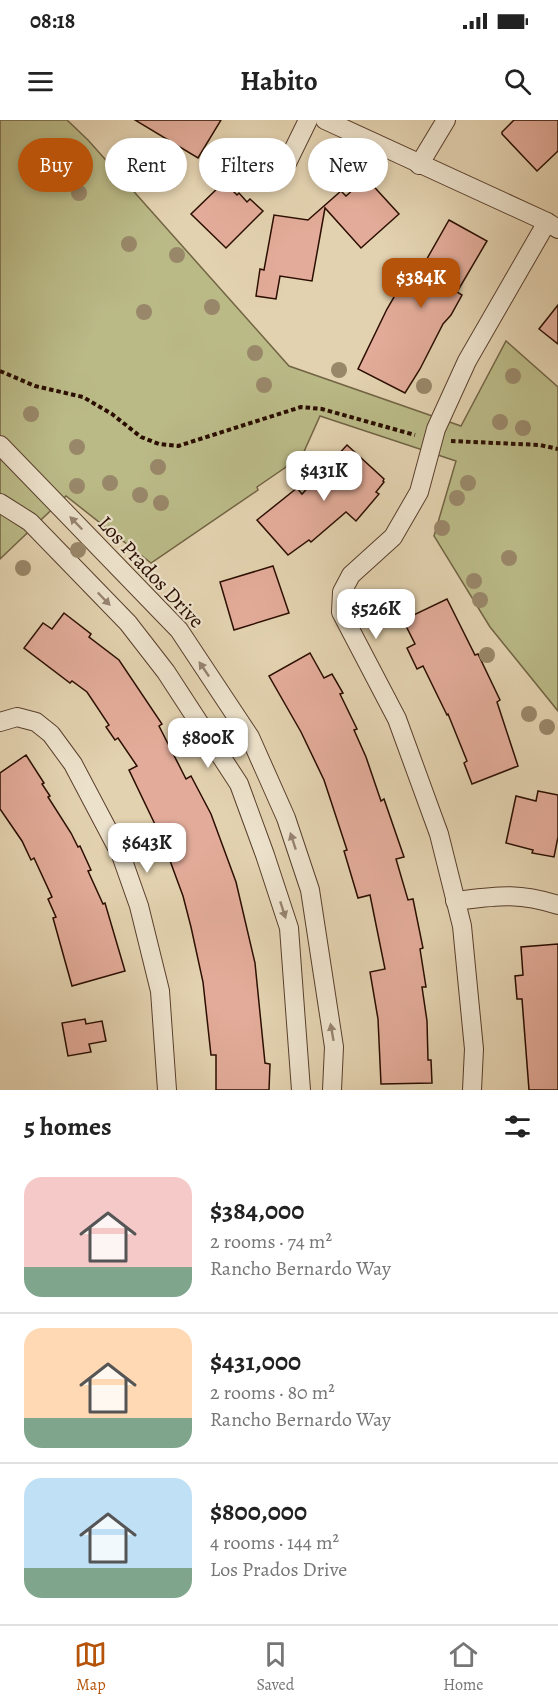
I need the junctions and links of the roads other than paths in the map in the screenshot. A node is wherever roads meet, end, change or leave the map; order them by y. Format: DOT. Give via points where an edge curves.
graph roads {
  1 [pos="308,120"];
  2 [pos="325,120"];
  3 [pos="446,120"];
  4 [pos="296,144"];
  5 [pos="419,165"];
  6 [pos="553,226"];
  7 [pos="0,445"];
  8 [pos="0,503"];
  9 [pos="8,719"];
  10 [pos="455,901"];
  11 [pos="558,905"];
  12 [pos="167,1090"];
  13 [pos="301,1090"];
  14 [pos="332,1090"];
  15 [pos="472,1090"];
  1 -- 4 [label="street"];
  2 -- 5 [label="street"];
  3 -- 5 [label="street"];
  5 -- 6 [label="street"];
  6 -- 10 [label="street" via="467,362 436,429 419,492 393,537 351,575 342,591 341,612 397,719 439,834"];
  14 -- 7 [label="street, Los Prados Drive, one-way" via="334,1047 310,891 285,818 250,737 179,630"];
  8 -- 13 [label="street, one-way" via="30,522 128,623 166,672 238,784 289,928"];
  9 -- 12 [label="street" via="36,722 51,734 73,764 121,855 140,906 160,991"];
  10 -- 11 [label="street" via="502,895 532,897"];
  10 -- 15 [label="street" via="462,926 474,1049"];
}
